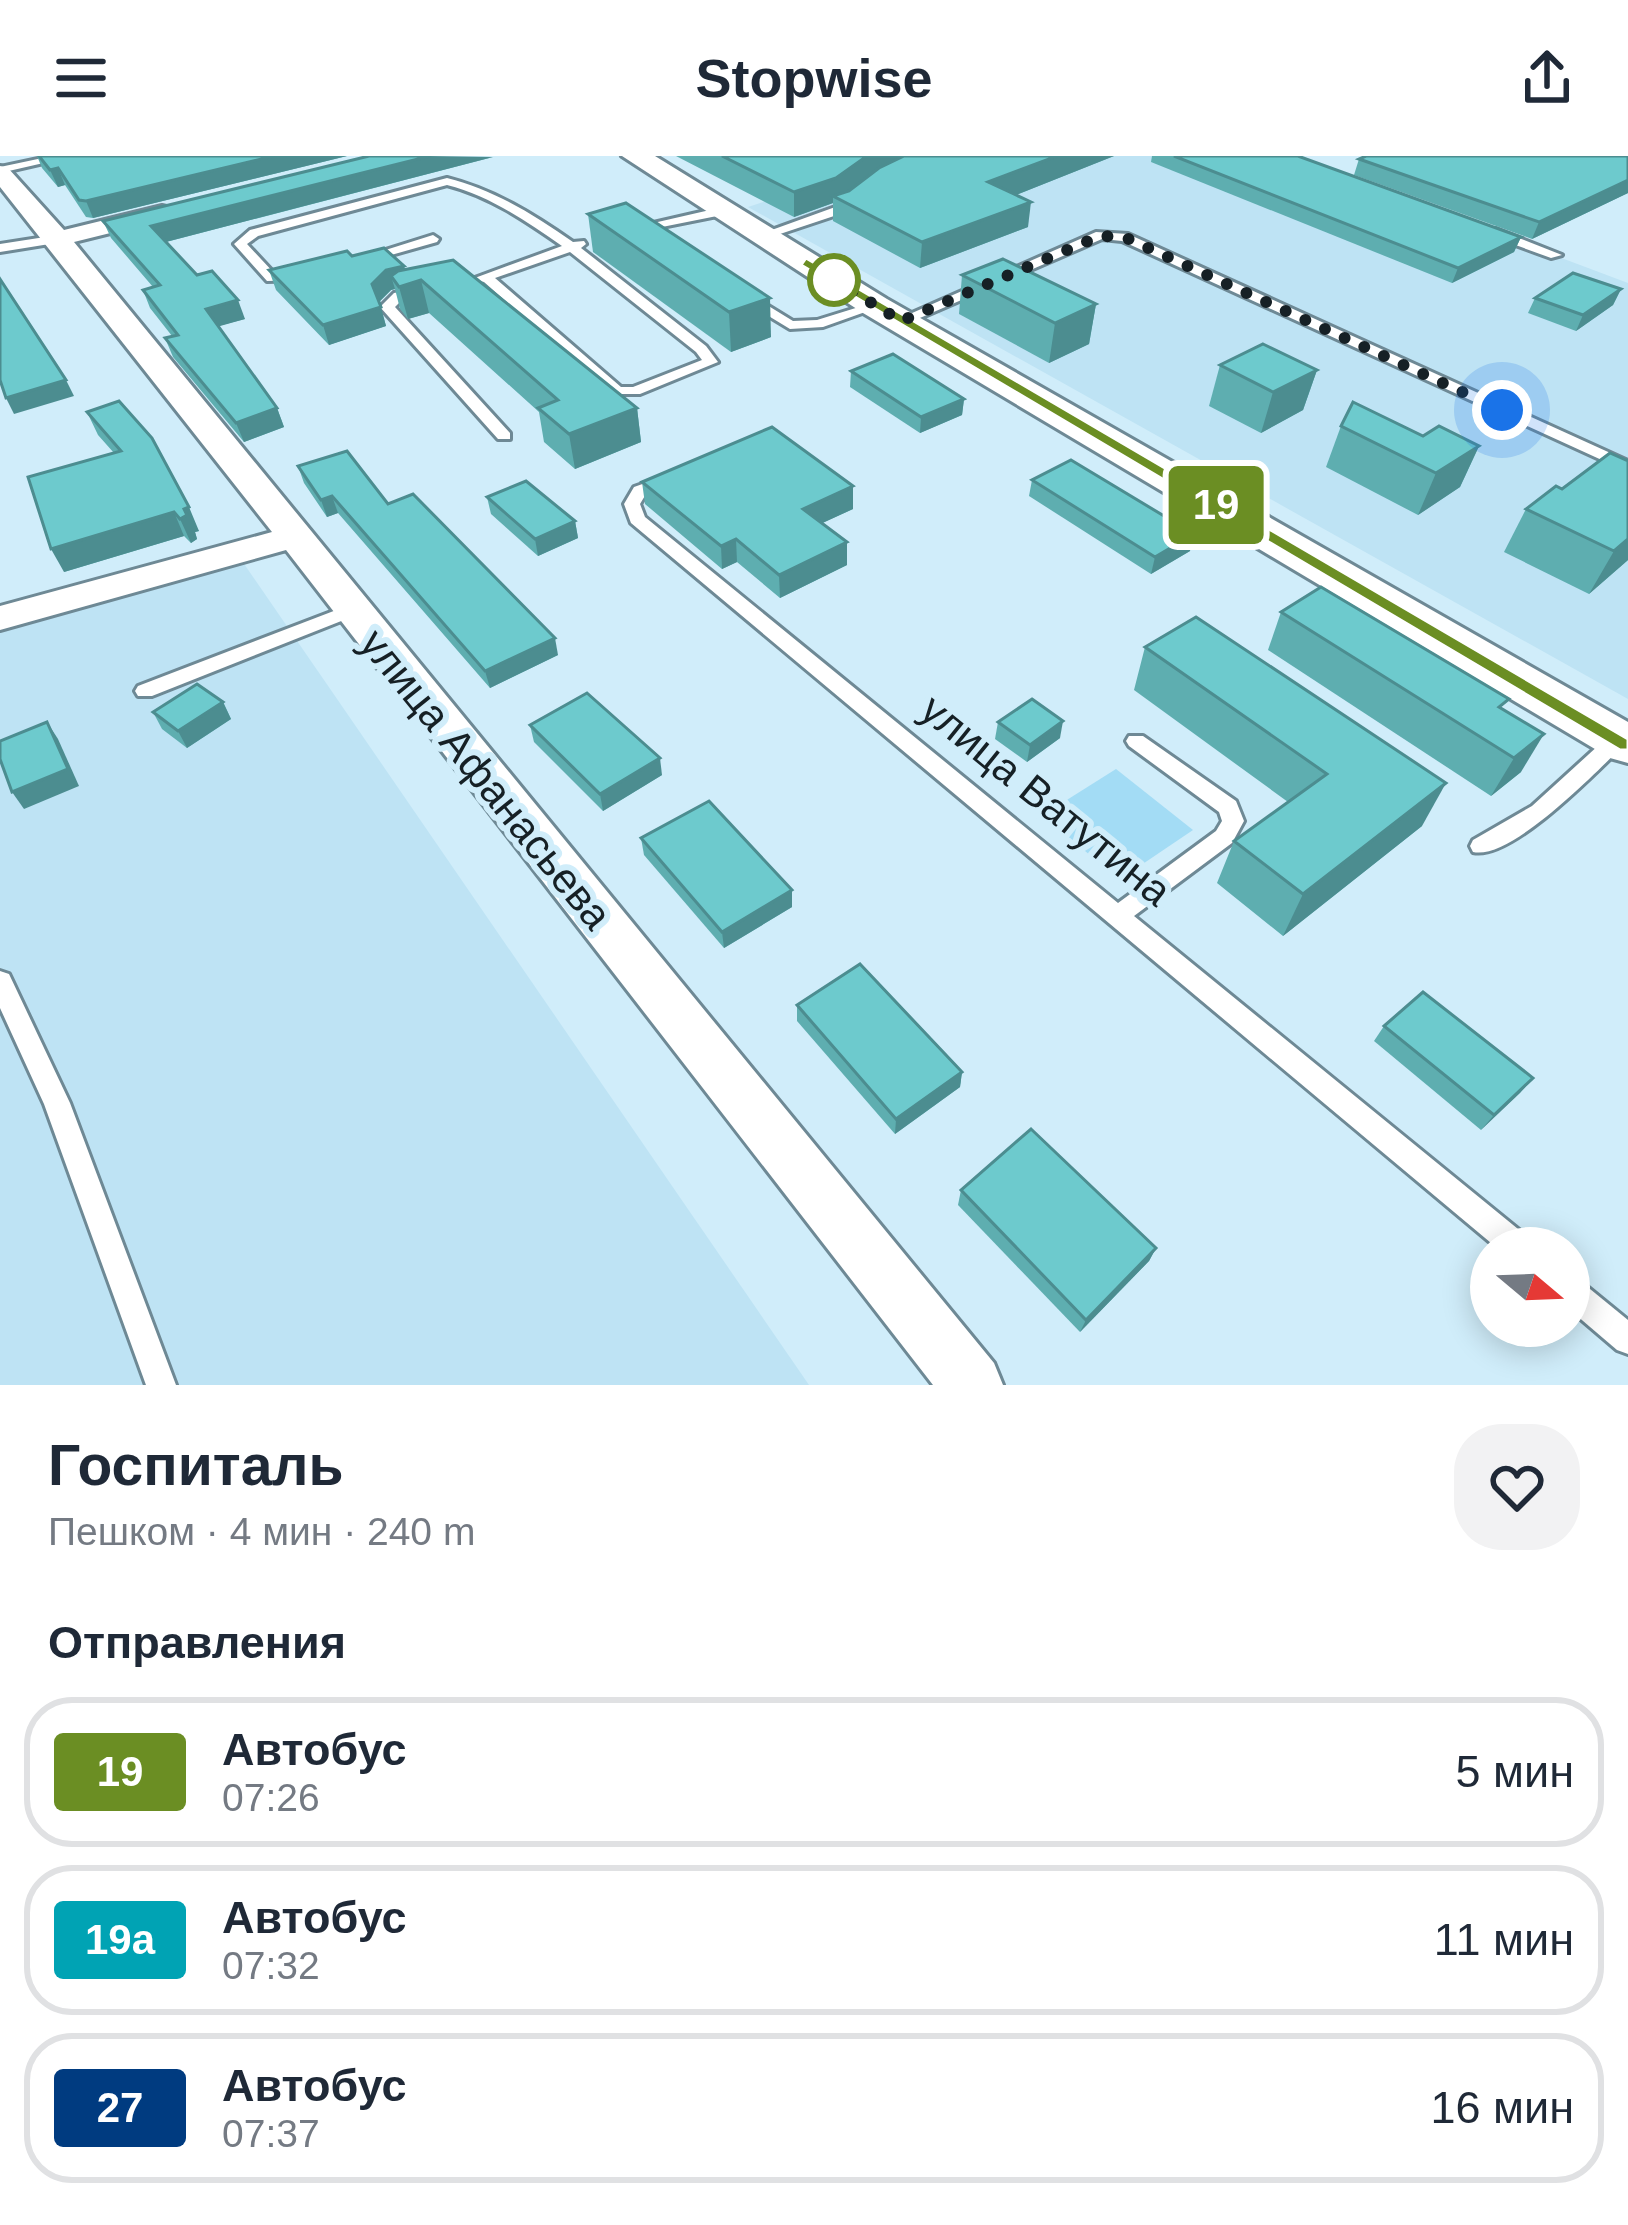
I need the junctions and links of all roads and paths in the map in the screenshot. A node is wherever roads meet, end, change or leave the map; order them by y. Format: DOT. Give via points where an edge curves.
graph roads {
  1 [pos="68,156"];
  2 [pos="636,156"];
  3 [pos="0,172"];
  4 [pos="872,186"];
  5 [pos="192,206"];
  6 [pos="723,211"];
  7 [pos="1470,225"];
  8 [pos="642,226"];
  9 [pos="624,232"];
  10 [pos="764,236"];
  11 [pos="433,238"];
  12 [pos="58,239"];
  13 [pos="660,239"];
  14 [pos="588,242"];
  15 [pos="570,247"];
  16 [pos="0,248"];
  17 [pos="1556,255"];
  18 [pos="346,264"];
  19 [pos="324,270"];
  20 [pos="486,278"];
  21 [pos="464,282"];
  22 [pos="442,287"];
  23 [pos="734,288"];
  24 [pos="888,313"];
  25 [pos="505,436"];
  26 [pos="698,467"];
  27 [pos="1628,467"];
  28 [pos="292,537"];
  29 [pos="352,610"];
  30 [pos="0,618"];
  31 [pos="145,691"];
  32 [pos="1136,741"];
  33 [pos="1623,742"];
  34 [pos="1481,846"];
  35 [pos="1120,914"];
  36 [pos="0,981"];
  37 [pos="1494,1227"];
  38 [pos="1590,1307"];
  39 [pos="1628,1339"];
  40 [pos="161,1385"];
  41 [pos="972,1385"];
  1 -- 3 [label="lane"];
  2 -- 6 [label="street"];
  3 -- 12 [label="street, улица Афанасьева"];
  4 -- 10 [label="lane" via="842,209"];
  5 -- 12 [label="street"];
  6 -- 8 [label="lane"];
  6 -- 10 [label="street"];
  7 -- 17 [label="lane"];
  8 -- 9 [label="lane"];
  8 -- 13 [label="lane"];
  10 -- 24 [label="street"];
  11 -- 18 [label="lane"];
  12 -- 16 [label="lane"];
  12 -- 28 [label="street, улица Афанасьева"];
  14 -- 15 [label="lane"];
  15 -- 19 [label="lane" via="470,183 447,181 254,233 240,244 272,278"];
  15 -- 20 [label="lane"];
  15 -- 20 [label="lane" via="711,362 616,391"];
  20 -- 21 [label="lane"];
  22 -- 25 [label="lane" via="399,296 387,307"];
  23 -- 24 [label="lane" via="790,325"];
  24 -- 27 [label="lane" via="1100,236 1124,237"];
  24 -- 33 [label="street"];
  26 -- 35 [label="lane, улица Ватутина" via="640,491 632,504 637,519"];
  28 -- 29 [label="street, улица Афанасьева"];
  28 -- 30 [label="street"];
  29 -- 31 [label="lane"];
  29 -- 41 [label="street, улица Афанасьева"];
  32 -- 35 [label="lane" via="1228,807 1233,821 1224,837"];
  33 -- 34 [label="lane" via="1540,812"];
  35 -- 37 [label="lane, улица Ватутина"];
  36 -- 40 [label="lane" via="57,1103"];
  38 -- 39 [label="lane"];
}
